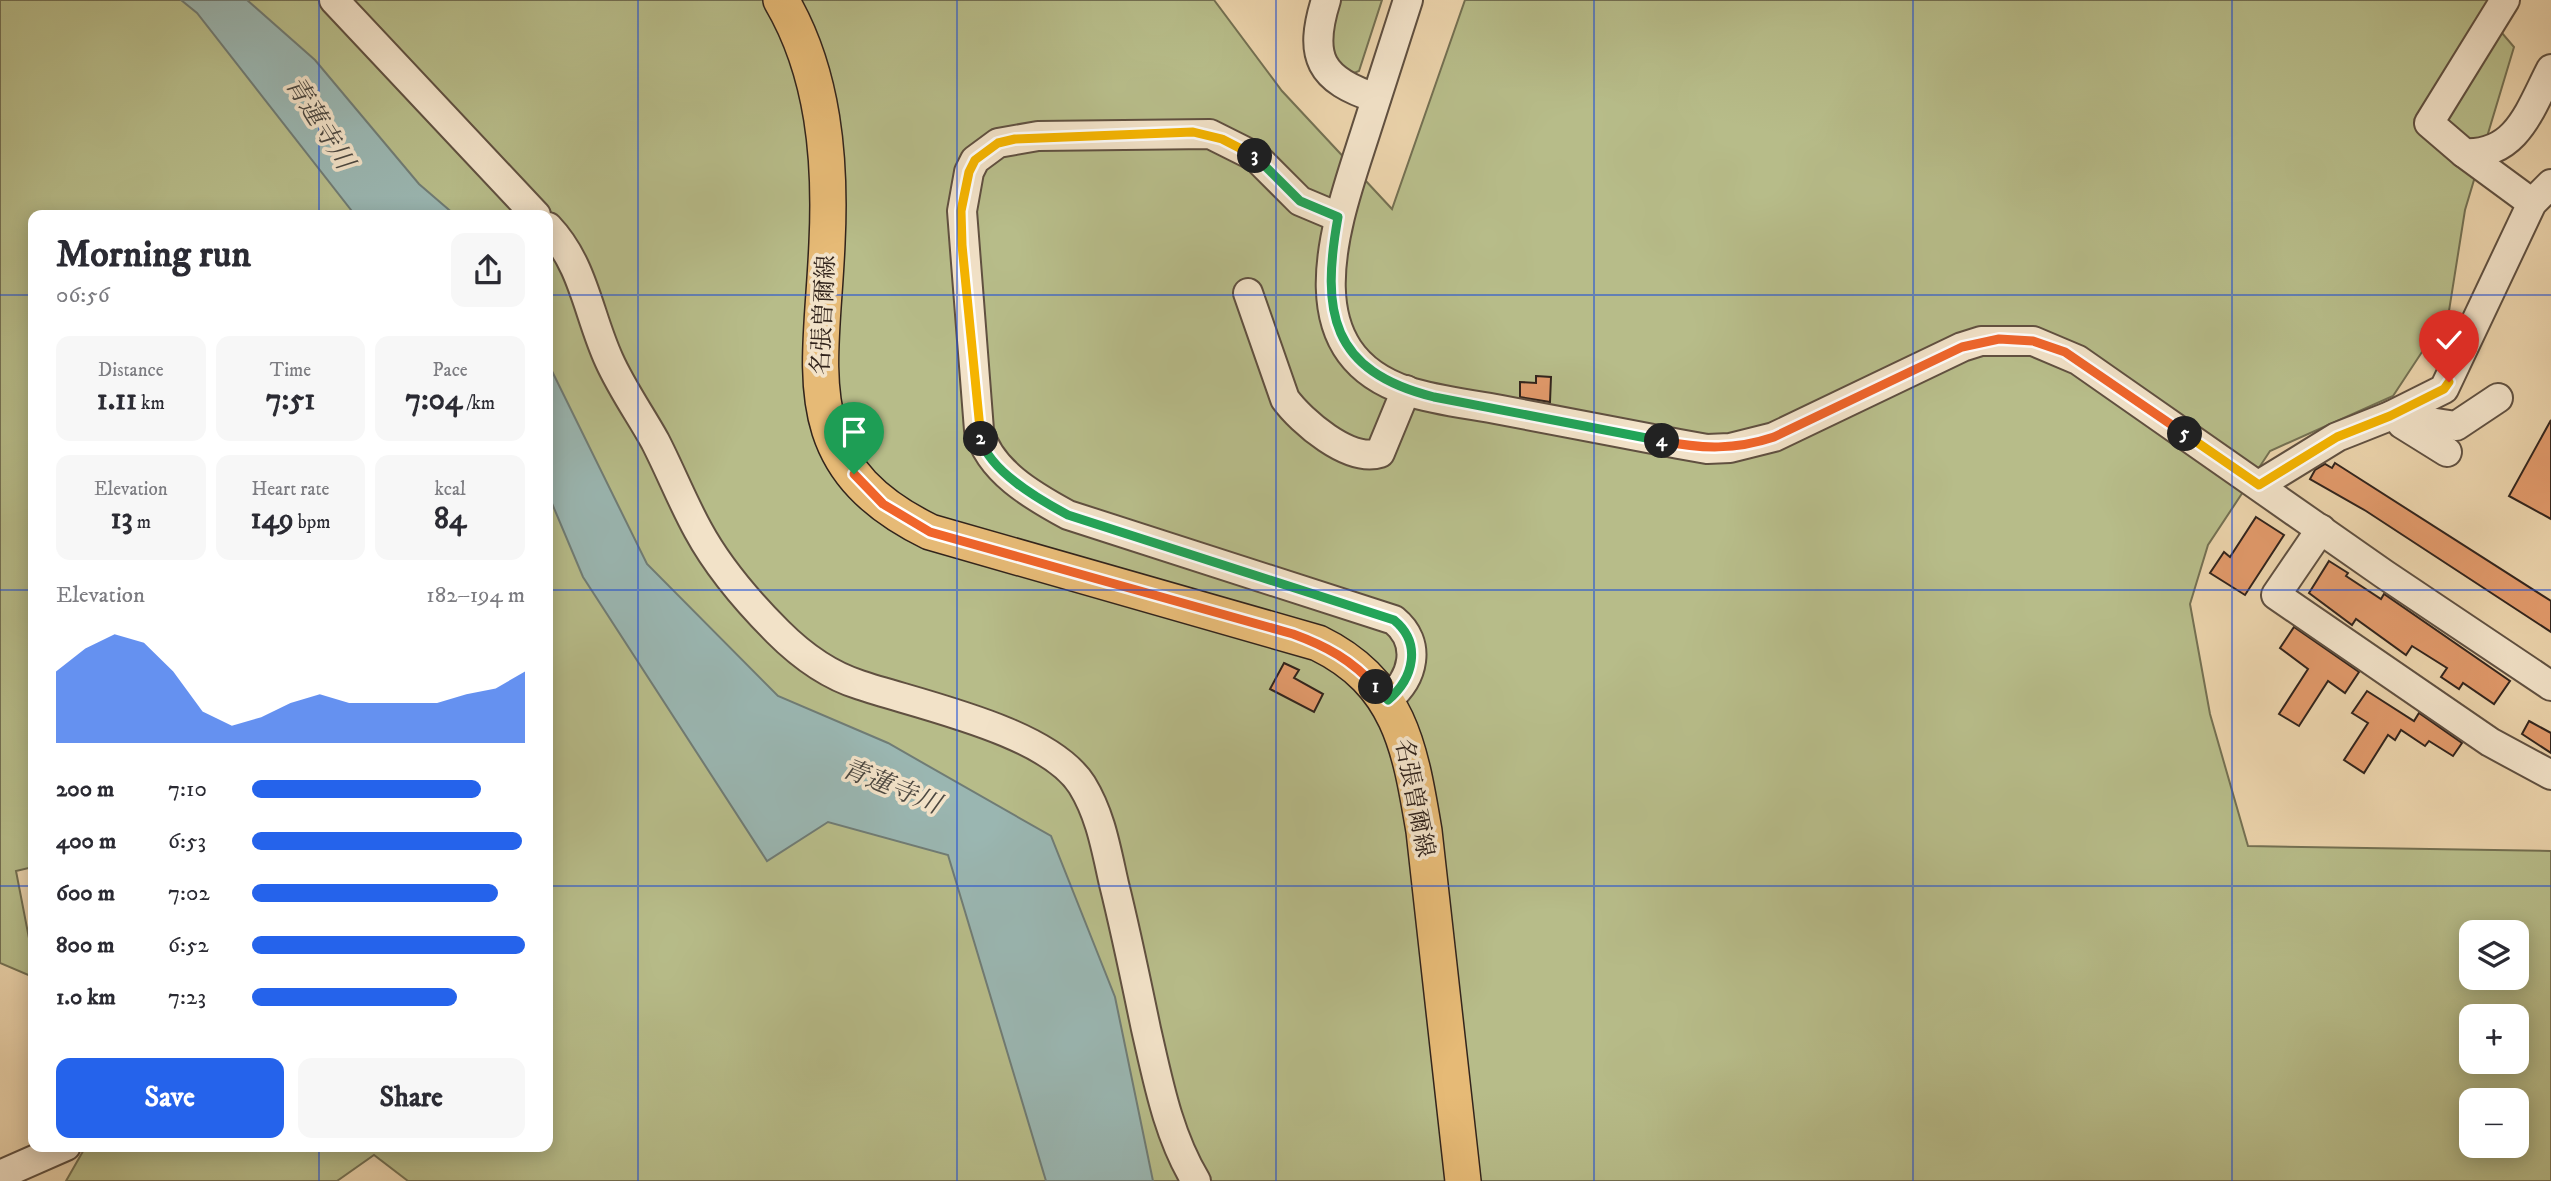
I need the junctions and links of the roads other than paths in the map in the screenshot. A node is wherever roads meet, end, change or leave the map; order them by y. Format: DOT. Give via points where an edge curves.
graph roads {
  1 [pos="334,0"];
  2 [pos="781,0"];
  3 [pos="1326,0"];
  4 [pos="1408,0"];
  5 [pos="2505,0"];
  6 [pos="2551,69"];
  7 [pos="1376,98"];
  8 [pos="2464,153"];
  9 [pos="2542,194"];
  10 [pos="531,210"];
  11 [pos="1338,217"];
  12 [pos="553,232"];
  13 [pos="1248,293"];
  14 [pos="1406,390"];
  15 [pos="2498,398"];
  16 [pos="2390,416"];
  17 [pos="2447,452"];
  18 [pos="2259,485"];
  19 [pos="2321,529"];
  20 [pos="2551,686"];
  21 [pos="1388,700"];
  22 [pos="2551,775"];
  23 [pos="52,1152"];
  24 [pos="0,1175"];
  25 [pos="1196,1181"];
  26 [pos="1463,1181"];
  1 -- 10 [label="street"];
  2 -- 21 [label="main road, 名張曽爾線" via="811,68 824,128 827,242 818,376 826,421 854,474 883,504 930,532 1318,643 1360,668"];
  3 -- 7 [label="street" via="1317,39 1324,67 1346,88"];
  4 -- 7 [label="street"];
  5 -- 8 [label="street" via="2429,123"];
  6 -- 8 [label="street" via="2507,142 2491,151"];
  7 -- 11 [label="street"];
  8 -- 9 [label="street"];
  9 -- 16 [label="street" via="2444,389"];
  11 -- 14 [label="street" via="1330,280 1336,326 1360,361"];
  11 -- 21 [label="street" via="1300,201 1256,158 1210,134 1038,136 991,147 969,172 961,211 979,430 988,456 999,467 1033,495 1068,515 1394,620 1408,636 1412,657 1409,674"];
  12 -- 25 [label="street" via="580,276 624,392 665,460 697,529 746,597 779,633 808,659 860,685 1044,750 1065,764 1082,784 1102,828 1160,1094"];
  13 -- 14 [label="street" via="1285,399 1295,414 1323,435 1365,454 1380,453"];
  14 -- 18 [label="street" via="1679,444 1730,448 1774,437 1962,347 1999,339 2033,341 2078,360"];
  15 -- 16 [label="street" via="2456,426"];
  16 -- 17 [label="street"];
  16 -- 18 [label="street" via="2337,437"];
  18 -- 19 [label="street"];
  19 -- 20 [label="street"];
  19 -- 22 [label="street" via="2276,595 2490,742"];
  21 -- 26 [label="main road, 名張曽爾線" via="1415,776 1424,831"];
  23 -- 24 [label="street"];
}
